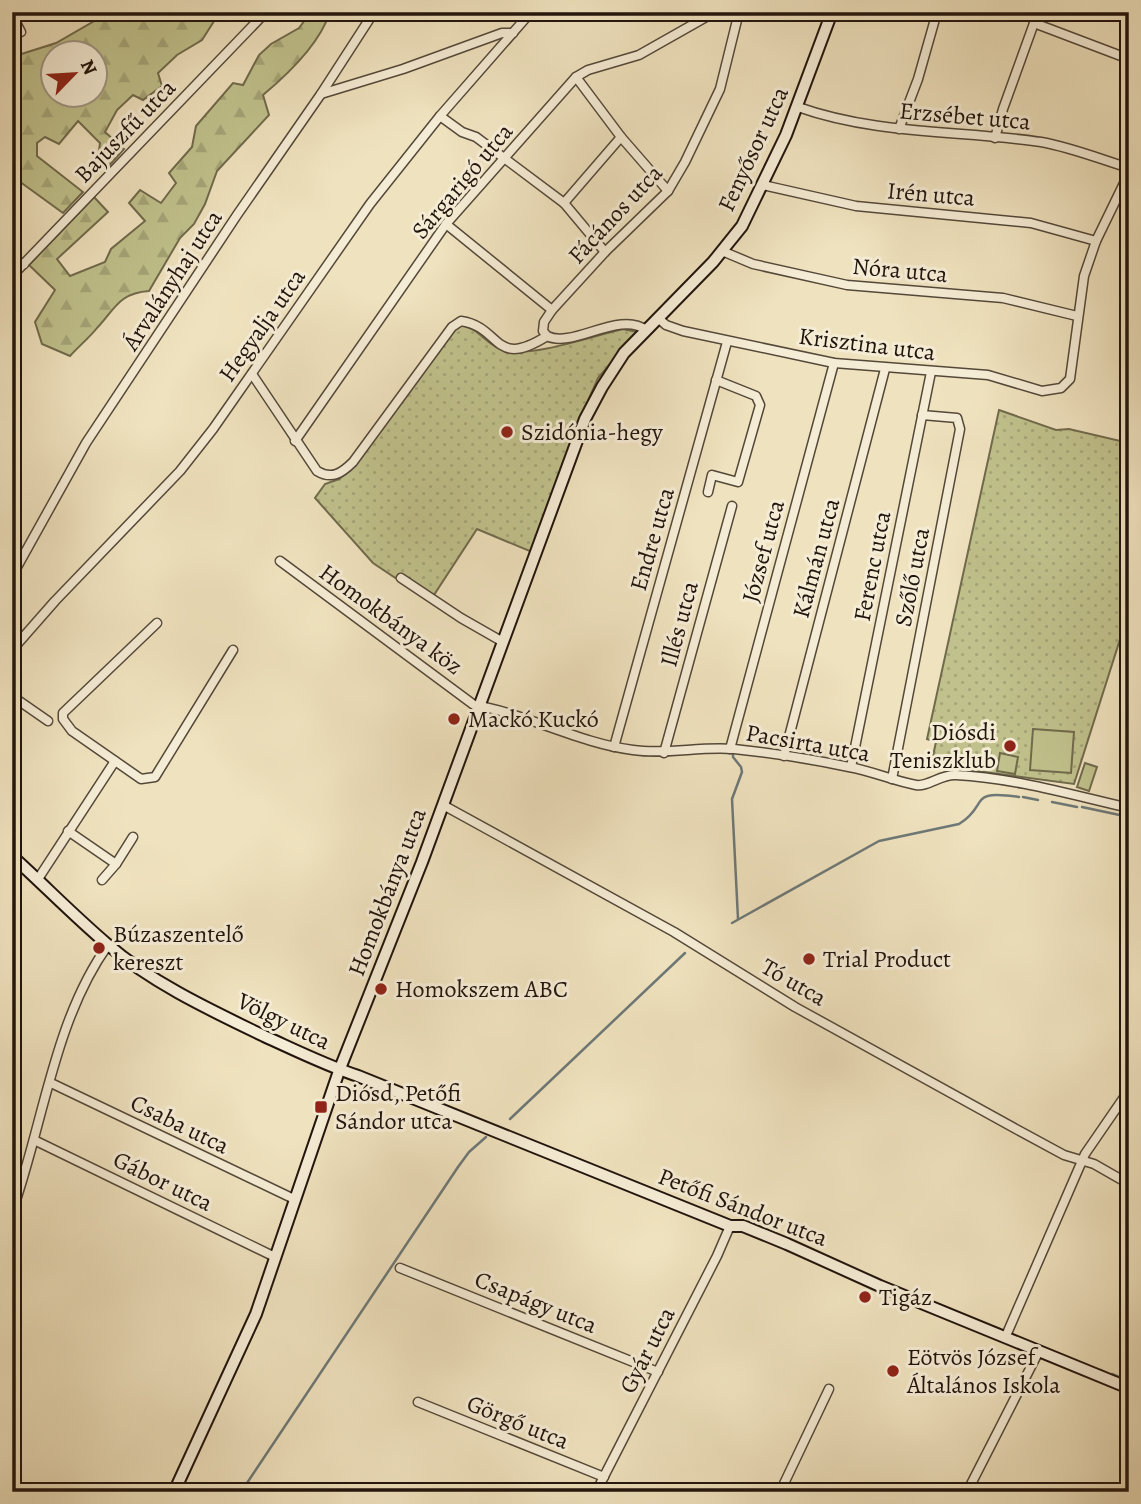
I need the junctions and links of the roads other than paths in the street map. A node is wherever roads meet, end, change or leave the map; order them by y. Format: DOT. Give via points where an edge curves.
graph roads {
  1 [pos="266,12"];
  2 [pos="374,12"];
  3 [pos="531,12"];
  4 [pos="715,12"];
  5 [pos="739,12"];
  6 [pos="832,12"];
  7 [pos="937,12"];
  8 [pos="1038,12"];
  9 [pos="12,15"];
  10 [pos="1034,23"];
  11 [pos="21,33"];
  12 [pos="513,33"];
  13 [pos="1129,59"];
  14 [pos="576,78"];
  15 [pos="321,94"];
  16 [pos="798,107"];
  17 [pos="440,116"];
  18 [pos="899,130"];
  19 [pos="621,137"];
  20 [pos="995,138"];
  21 [pos="505,158"];
  22 [pos="1129,170"];
  23 [pos="763,185"];
  24 [pos="668,191"];
  25 [pos="564,203"];
  26 [pos="446,224"];
  27 [pos="1096,241"];
  28 [pos="722,251"];
  29 [pos="605,252"];
  30 [pos="12,262"];
  31 [pos="24,264"];
  32 [pos="12,276"];
  33 [pos="552,310"];
  34 [pos="1077,316"];
  35 [pos="658,318"];
  36 [pos="646,330"];
  37 [pos="547,336"];
  38 [pos="727,342"];
  39 [pos="834,363"];
  40 [pos="886,369"];
  41 [pos="931,372"];
  42 [pos="252,374"];
  43 [pos="716,380"];
  44 [pos="922,415"];
  45 [pos="295,441"];
  46 [pos="708,492"];
  47 [pos="732,506"];
  48 [pos="279,561"];
  49 [pos="12,576"];
  50 [pos="401,578"];
  51 [pos="157,624"];
  52 [pos="503,642"];
  53 [pos="12,650"];
  54 [pos="233,650"];
  55 [pos="12,696"];
  56 [pos="480,706"];
  57 [pos="48,721"];
  58 [pos="614,747"];
  59 [pos="730,749"];
  60 [pos="664,753"];
  61 [pos="785,756"];
  62 [pos="115,761"];
  63 [pos="851,767"];
  64 [pos="892,779"];
  65 [pos="443,805"];
  66 [pos="1129,808"];
  67 [pos="68,831"];
  68 [pos="133,837"];
  69 [pos="12,856"];
  70 [pos="116,864"];
  71 [pos="38,878"];
  72 [pos="102,880"];
  73 [pos="108,945"];
  74 [pos="339,1071"];
  75 [pos="51,1083"];
  76 [pos="1129,1090"];
  77 [pos="34,1140"];
  78 [pos="1082,1161"];
  79 [pos="1129,1184"];
  80 [pos="294,1199"];
  81 [pos="12,1212"];
  82 [pos="730,1226"];
  83 [pos="275,1257"];
  84 [pos="401,1268"];
  85 [pos="1005,1338"];
  86 [pos="1039,1351"];
  87 [pos="658,1372"];
  88 [pos="1129,1388"];
  89 [pos="829,1389"];
  90 [pos="418,1402"];
  91 [pos="604,1477"];
  92 [pos="174,1492"];
  93 [pos="596,1492"];
  94 [pos="780,1492"];
  95 [pos="967,1492"];
  1 -- 31 [label="street, Bajuszfű utca"];
  2 -- 15 [label="street, Árvalányhaj utca"];
  3 -- 12 [label="street, Hegyalja utca"];
  4 -- 14 [label="street, Sárgarigó utca" via="639,55"];
  5 -- 24 [label="street, Fácános utca" via="720,89"];
  6 -- 16 [label="street, Fenyősor utca"];
  7 -- 18 [label="street"];
  8 -- 10 [label="street"];
  9 -- 11 [label="street"];
  10 -- 13 [label="street"];
  10 -- 20 [label="street"];
  12 -- 15 [label="street"];
  12 -- 17 [label="street, Hegyalja utca"];
  14 -- 19 [label="street"];
  14 -- 21 [label="street, Sárgarigó utca"];
  15 -- 49 [label="street, Árvalányhaj utca" via="86,443"];
  16 -- 18 [label="street, Erzsébet utca"];
  16 -- 23 [label="street, Fenyősor utca"];
  17 -- 21 [label="street"];
  17 -- 42 [label="street, Hegyalja utca" via="370,204"];
  18 -- 20 [label="street, Erzsébet utca"];
  19 -- 24 [label="street"];
  19 -- 25 [label="street"];
  20 -- 22 [label="street, Erzsébet utca" via="1044,143"];
  21 -- 25 [label="street"];
  21 -- 26 [label="street, Sárgarigó utca"];
  22 -- 27 [label="street"];
  23 -- 27 [label="street, Irén utca" via="856,206 1024,222"];
  23 -- 28 [label="street, Fenyősor utca" via="742,226"];
  24 -- 29 [label="street, Fácános utca"];
  25 -- 29 [label="street"];
  26 -- 33 [label="street"];
  26 -- 45 [label="street, Sárgarigó utca"];
  27 -- 34 [label="street"];
  28 -- 34 [label="street, Nóra utca" via="753,264 836,283 1003,298"];
  28 -- 35 [label="street, Fenyősor utca"];
  29 -- 33 [label="street, Fácános utca"];
  30 -- 31 [label="street"];
  31 -- 32 [label="street, Bajuszfű utca"];
  33 -- 37 [label="street" via="544,322"];
  34 -- 41 [label="street, Krisztina utca" via="1070,379 1061,388 1049,391 988,375"];
  35 -- 36 [label="street, Homokbánya utca"];
  35 -- 38 [label="street, Krisztina utca" via="683,331"];
  36 -- 37 [label="street" via="628,324 559,339"];
  36 -- 52 [label="street, Homokbánya utca" via="613,369 585,419"];
  37 -- 45 [label="street" via="521,350 509,349 471,322 461,321 452,327 354,462 337,475 317,471"];
  38 -- 39 [label="street, Krisztina utca"];
  38 -- 43 [label="street, Endre utca"];
  39 -- 40 [label="street, Krisztina utca"];
  39 -- 59 [label="street, József utca"];
  40 -- 41 [label="street, Krisztina utca"];
  40 -- 61 [label="street, Kálmán utca"];
  41 -- 44 [label="street, Ferenc utca"];
  42 -- 45 [label="street"];
  42 -- 53 [label="street, Hegyalja utca" via="180,471"];
  43 -- 46 [label="street" via="756,396 760,404 738,482 712,475"];
  43 -- 58 [label="street, Endre utca"];
  44 -- 63 [label="street, Ferenc utca"];
  44 -- 64 [label="street, Szőlő utca" via="957,418 960,429"];
  47 -- 60 [label="street, Illés utca"];
  48 -- 56 [label="street, Homokbánya köz"];
  50 -- 52 [label="street"];
  51 -- 62 [label="street" via="63,713 72,731"];
  52 -- 56 [label="street, Homokbánya utca"];
  54 -- 62 [label="street" via="155,777 141,779"];
  55 -- 57 [label="street"];
  56 -- 58 [label="street, Pacsirta utca"];
  56 -- 65 [label="street, Homokbánya utca"];
  58 -- 60 [label="street, Pacsirta utca"];
  59 -- 60 [label="street, Pacsirta utca"];
  59 -- 61 [label="street, Pacsirta utca"];
  61 -- 63 [label="street, Pacsirta utca"];
  62 -- 67 [label="street"];
  63 -- 64 [label="street, Pacsirta utca"];
  64 -- 66 [label="street, Pacsirta utca" via="922,786 942,776 958,775 1042,787"];
  65 -- 74 [label="street, Homokbánya utca"];
  65 -- 78 [label="street, Tó utca" via="662,925 795,1007"];
  67 -- 70 [label="street"];
  67 -- 71 [label="street"];
  68 -- 70 [label="street"];
  69 -- 71 [label="street, Völgy utca"];
  70 -- 72 [label="street"];
  71 -- 73 [label="street, Völgy utca"];
  73 -- 74 [label="street, Völgy utca" via="194,1001"];
  73 -- 75 [label="street" via="79,996"];
  74 -- 80 [label="street, Homokbánya utca"];
  74 -- 82 [label="street, Petőfi Sándor utca"];
  75 -- 77 [label="street"];
  75 -- 80 [label="street, Csaba utca"];
  76 -- 78 [label="street"];
  77 -- 81 [label="street"];
  77 -- 83 [label="street, Gábor utca"];
  78 -- 79 [label="street, Tó utca"];
  78 -- 85 [label="street"];
  80 -- 83 [label="street, Homokbánya utca"];
  82 -- 85 [label="street, Petőfi Sándor utca" via="743,1226"];
  82 -- 87 [label="street, Gyár utca"];
  83 -- 92 [label="street, Homokbánya utca" via="244,1341"];
  84 -- 87 [label="street, Csapágy utca"];
  85 -- 86 [label="street, Petőfi Sándor utca"];
  86 -- 88 [label="street, Petőfi Sándor utca"];
  86 -- 95 [label="street"];
  87 -- 91 [label="street, Gyár utca"];
  89 -- 94 [label="street"];
  90 -- 91 [label="street, Görgő utca"];
  91 -- 93 [label="street, Gyár utca"];
}
